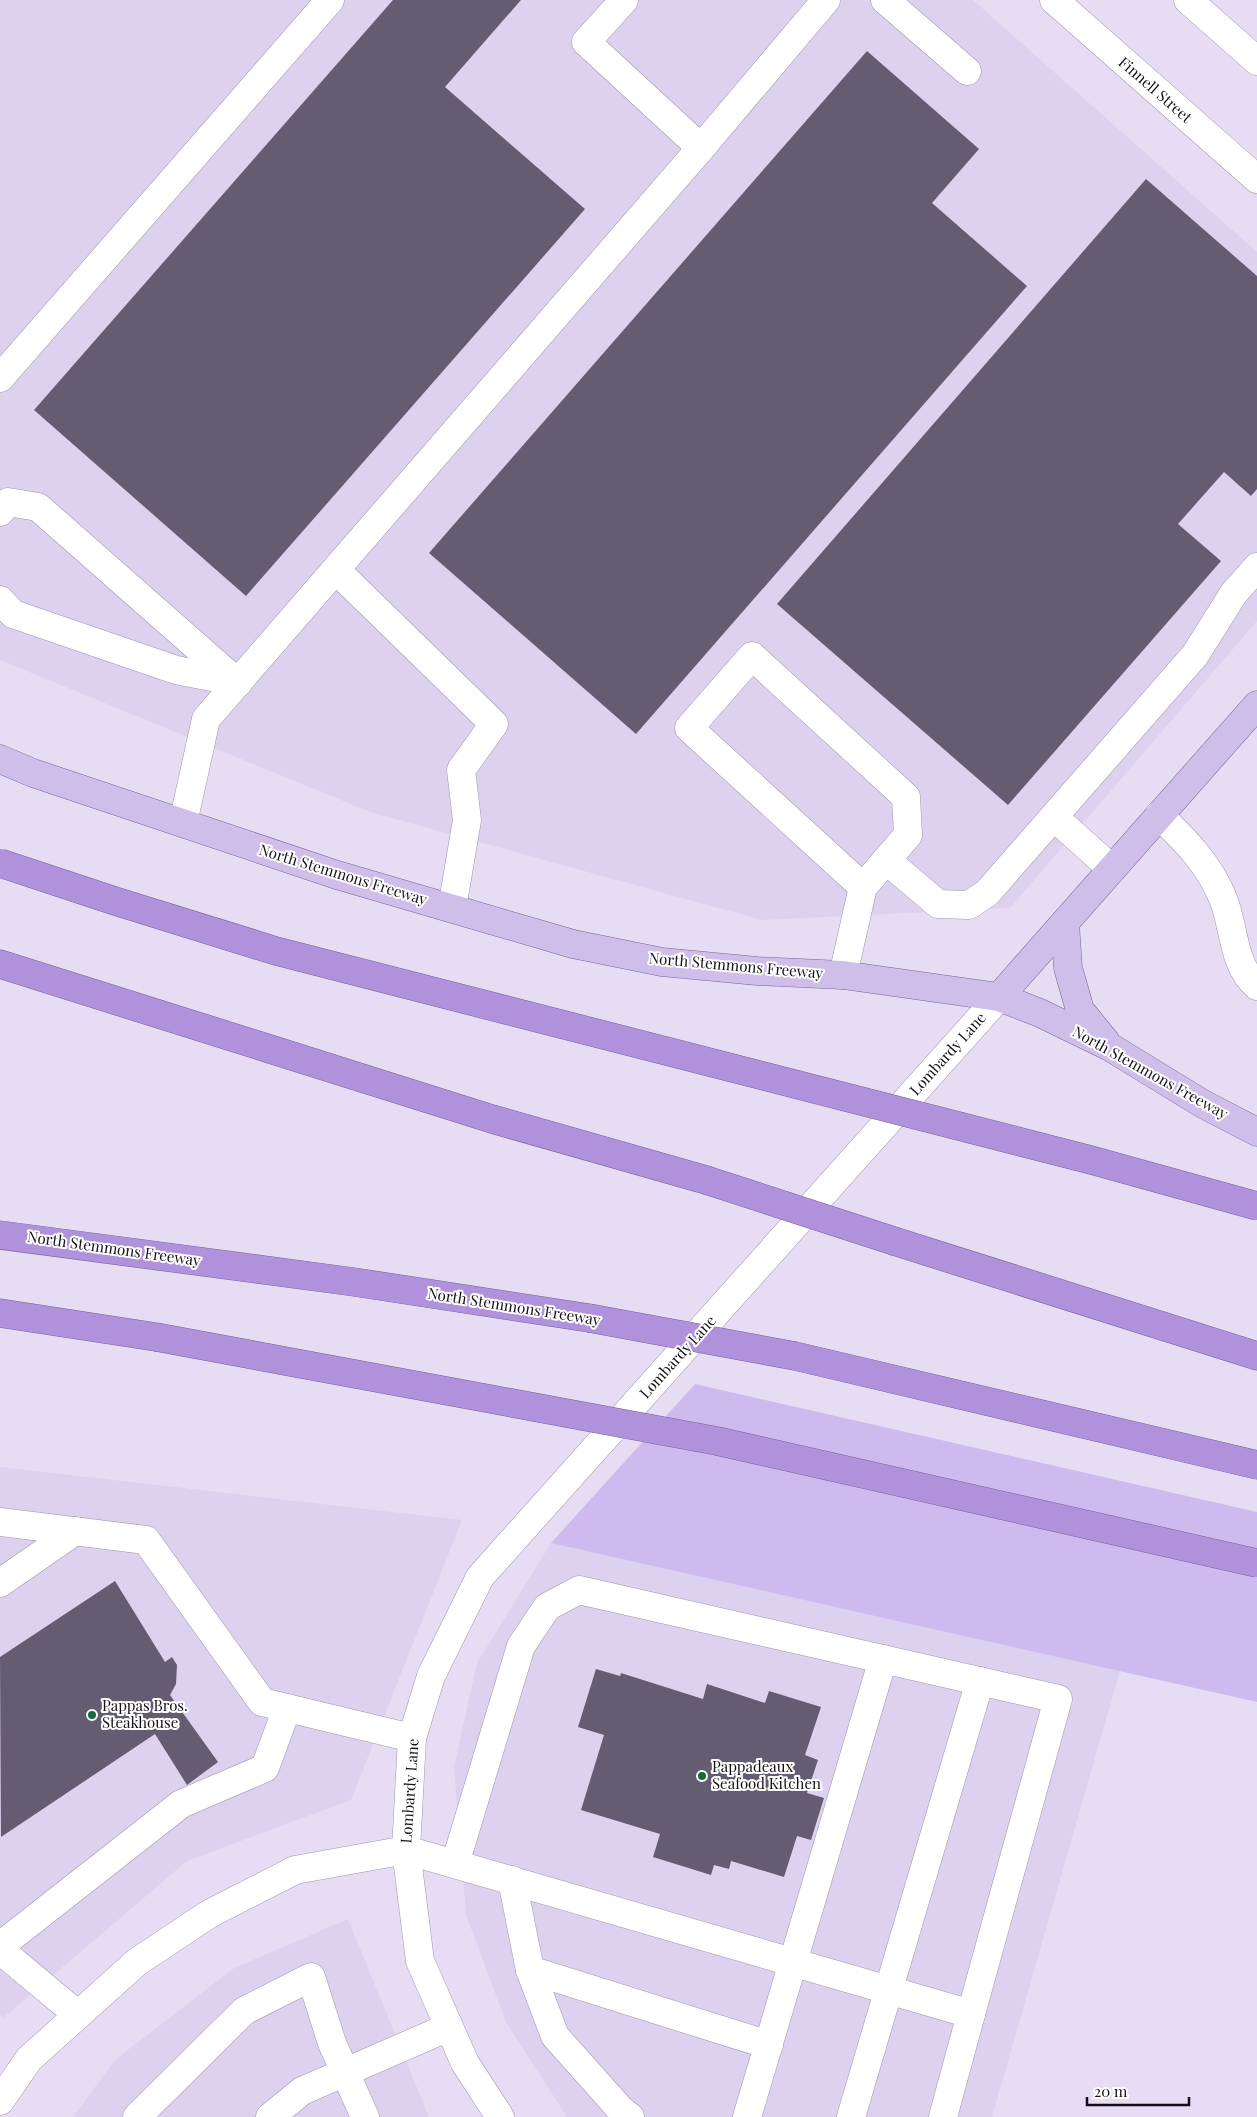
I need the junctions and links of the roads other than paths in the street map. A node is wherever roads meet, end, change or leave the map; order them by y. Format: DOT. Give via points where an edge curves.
graph roads {
  1 [pos="330,0"];
  2 [pos="624,0"];
  3 [pos="826,0"];
  4 [pos="885,0"];
  5 [pos="1054,0"];
  6 [pos="1188,0"];
  7 [pos="1257,61"];
  8 [pos="966,71"];
  9 [pos="701,148"];
  10 [pos="1257,179"];
  11 [pos="0,378"];
  12 [pos="0,512"];
  13 [pos="1257,567"];
  14 [pos="336,570"];
  15 [pos="0,600"];
  16 [pos="238,683"];
  17 [pos="1257,705"];
  18 [pos="0,759"];
  19 [pos="1159,815"];
  20 [pos="1054,817"];
  21 [pos="183,823"];
  22 [pos="886,860"];
  23 [pos="0,863"];
  24 [pos="1112,869"];
  25 [pos="863,887"];
  26 [pos="452,908"];
  27 [pos="1065,923"];
  28 [pos="0,964"];
  29 [pos="843,975"];
  30 [pos="1257,986"];
  31 [pos="999,997"];
  32 [pos="1110,1047"];
  33 [pos="1257,1132"];
  34 [pos="1257,1206"];
  35 [pos="0,1235"];
  36 [pos="0,1313"];
  37 [pos="1257,1356"];
  38 [pos="1257,1465"];
  39 [pos="0,1522"];
  40 [pos="75,1531"];
  41 [pos="1257,1563"];
  42 [pos="0,1583"];
  43 [pos="883,1659"];
  44 [pos="980,1681"];
  45 [pos="287,1708"];
  46 [pos="412,1738"];
  47 [pos="406,1850"];
  48 [pos="455,1864"];
  49 [pos="512,1880"];
  50 [pos="0,1948"];
  51 [pos="794,1962"];
  52 [pos="530,1970"];
  53 [pos="889,1990"];
  54 [pos="971,2014"];
  55 [pos="78,2015"];
  56 [pos="449,2028"];
  57 [pos="768,2044"];
  58 [pos="345,2073"];
  59 [pos="0,2101"];
  60 [pos="137,2117"];
  61 [pos="270,2117"];
  62 [pos="365,2117"];
  63 [pos="500,2117"];
  64 [pos="630,2117"];
  65 [pos="747,2117"];
  66 [pos="850,2117"];
  67 [pos="943,2117"];
  1 -- 11 [label="street"];
  2 -- 9 [label="street" via="586,42"];
  3 -- 9 [label="street"];
  4 -- 8 [label="street"];
  5 -- 10 [label="street, Finnell Street"];
  6 -- 7 [label="street"];
  9 -- 14 [label="street"];
  12 -- 16 [label="street" via="8,502 38,507"];
  13 -- 20 [label="street" via="1234,593 1195,655"];
  14 -- 16 [label="street"];
  14 -- 26 [label="street" via="494,724 461,770 467,820"];
  15 -- 16 [label="street" via="14,614 131,655 176,670"];
  16 -- 21 [label="street" via="206,720"];
  17 -- 19 [label="main road, Lombardy Lane"];
  18 -- 21 [label="main road, North Stemmons Freeway"];
  19 -- 24 [label="main road, Lombardy Lane"];
  19 -- 30 [label="street" via="1192,847 1210,872 1224,902 1240,960"];
  20 -- 22 [label="street" via="987,893 969,905 938,904"];
  20 -- 24 [label="street"];
  21 -- 26 [label="main road, North Stemmons Freeway" via="337,875"];
  22 -- 25 [label="street"];
  22 -- 25 [label="street" via="908,835 906,797 752,656 689,728"];
  23 -- 34 [label="highway, bridge" via="276,951 1091,1160"];
  24 -- 27 [label="main road, Lombardy Lane"];
  25 -- 29 [label="street"];
  26 -- 29 [label="main road, North Stemmons Freeway" via="573,944 662,962"];
  27 -- 31 [label="main road, Lombardy Lane"];
  27 -- 32 [label="main road" via="1068,968 1080,1010"];
  28 -- 37 [label="highway, bridge" via="492,1120 706,1180"];
  29 -- 31 [label="main road, North Stemmons Freeway"];
  31 -- 32 [label="main road, North Stemmons Freeway"];
  31 -- 46 [label="street, Lombardy Lane" via="480,1577 431,1676"];
  32 -- 33 [label="main road, North Stemmons Freeway" via="1203,1104"];
  35 -- 38 [label="highway, North Stemmons Freeway, bridge" via="354,1282 589,1318 795,1356"];
  36 -- 41 [label="highway, bridge" via="156,1337 717,1441"];
  39 -- 40 [label="street"];
  40 -- 42 [label="street"];
  40 -- 45 [label="street" via="146,1540 262,1702"];
  43 -- 44 [label="street"];
  43 -- 48 [label="street" via="579,1590 546,1607 522,1646"];
  43 -- 51 [label="street"];
  44 -- 53 [label="street"];
  44 -- 54 [label="street" via="1058,1699"];
  45 -- 46 [label="street"];
  45 -- 50 [label="street" via="265,1768 181,1804"];
  46 -- 47 [label="street, Lombardy Lane"];
  47 -- 48 [label="street"];
  47 -- 55 [label="street" via="295,1870 209,1914 137,1962"];
  47 -- 56 [label="street, Lombardy Lane" via="420,1961"];
  48 -- 49 [label="street"];
  49 -- 51 [label="street"];
  49 -- 52 [label="street"];
  50 -- 55 [label="street"];
  51 -- 53 [label="street"];
  51 -- 57 [label="street"];
  52 -- 57 [label="street"];
  52 -- 64 [label="street" via="555,2036"];
  53 -- 54 [label="street"];
  53 -- 66 [label="street"];
  54 -- 67 [label="street"];
  55 -- 59 [label="street" via="29,2059"];
  56 -- 58 [label="street"];
  56 -- 63 [label="street, Lombardy Lane" via="465,2063"];
  57 -- 65 [label="street"];
  58 -- 60 [label="street" via="311,1978 244,2011"];
  58 -- 61 [label="street" via="302,2091"];
  58 -- 62 [label="street"];
}
